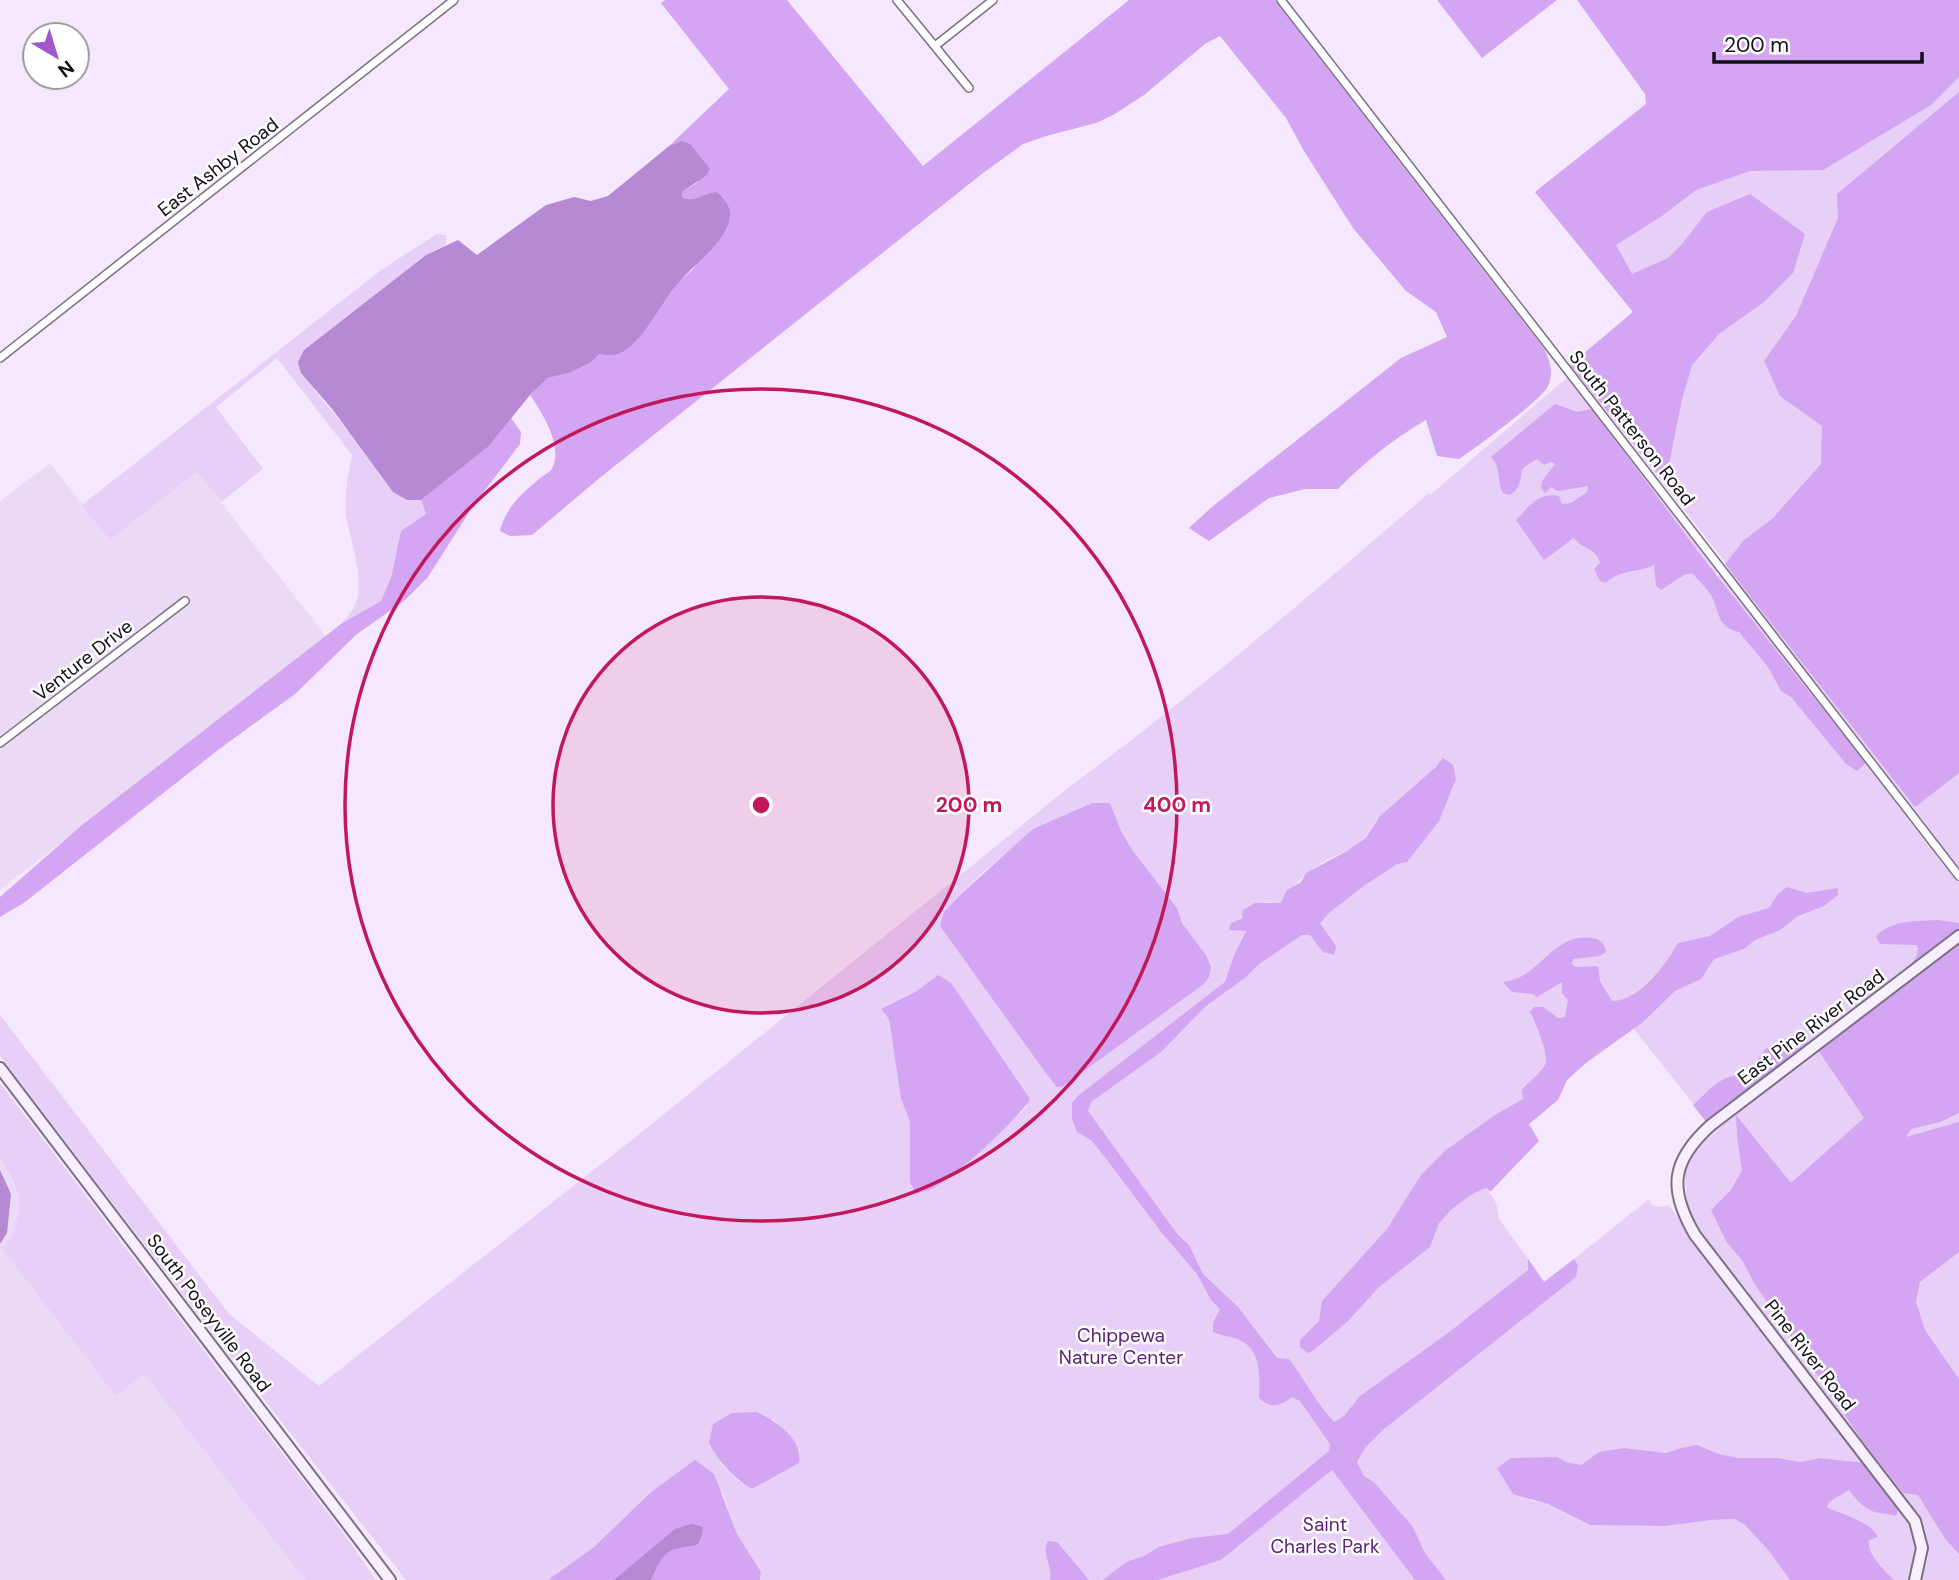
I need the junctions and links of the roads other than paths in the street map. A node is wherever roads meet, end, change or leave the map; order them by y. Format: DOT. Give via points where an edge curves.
graph roads {
  1 [pos="454,0"];
  2 [pos="897,0"];
  3 [pos="993,0"];
  4 [pos="1280,0"];
  5 [pos="935,46"];
  6 [pos="969,88"];
  7 [pos="0,358"];
  8 [pos="185,601"];
  9 [pos="0,743"];
  10 [pos="1959,876"];
  11 [pos="1959,936"];
  12 [pos="0,1068"];
  13 [pos="1687,1150"];
  14 [pos="390,1580"];
  15 [pos="1915,1580"];
  1 -- 7 [label="street, East Ashby Road"];
  2 -- 5 [label="street"];
  3 -- 5 [label="street"];
  4 -- 10 [label="street, South Patterson Road"];
  5 -- 6 [label="street"];
  8 -- 9 [label="street, Venture Drive"];
  11 -- 13 [label="street, East Pine River Road" via="1711,1125"];
  12 -- 14 [label="street, South Poseyville Road"];
  13 -- 15 [label="street, Pine River Road" via="1680,1162 1677,1191 1686,1221 1915,1521 1922,1548"];
}
